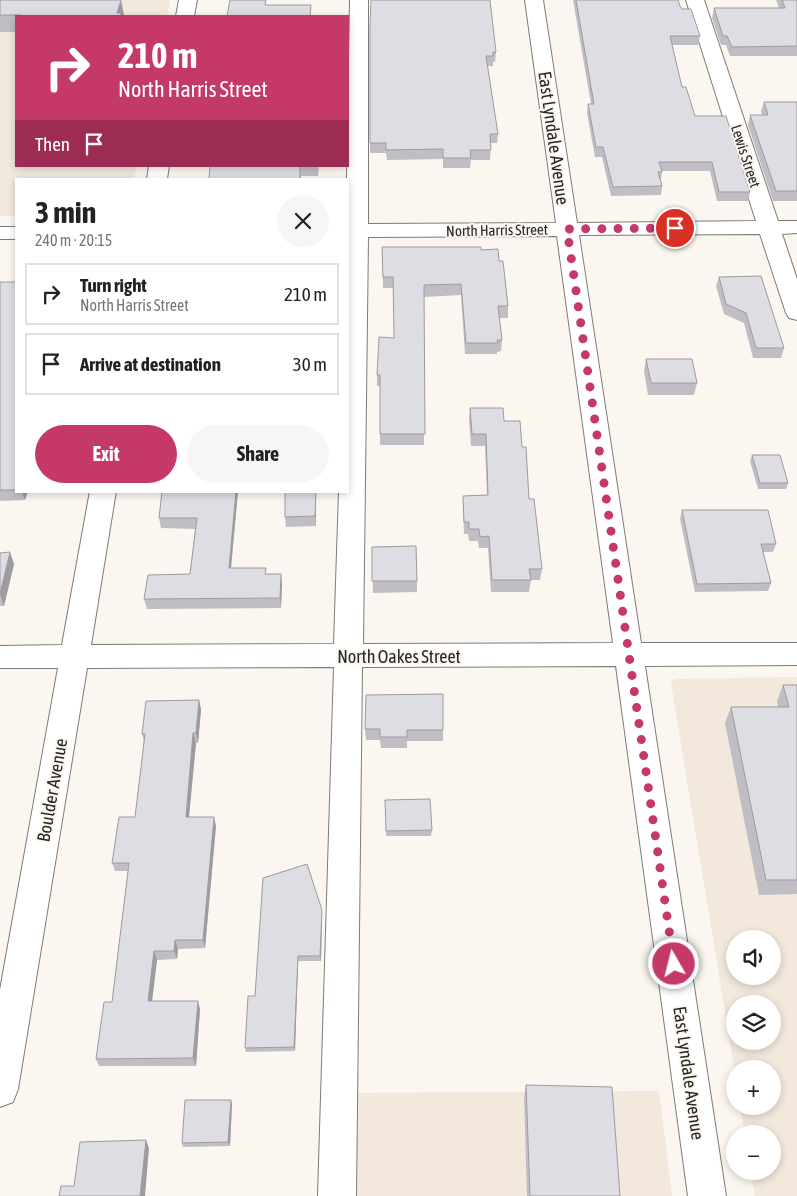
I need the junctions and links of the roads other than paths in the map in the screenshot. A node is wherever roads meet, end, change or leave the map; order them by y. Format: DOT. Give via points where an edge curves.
graph roads {
  1 [pos="188,0"];
  2 [pos="359,0"];
  3 [pos="534,0"];
  4 [pos="694,0"];
  5 [pos="185,15"];
  6 [pos="797,227"];
  7 [pos="770,228"];
  8 [pos="567,229"];
  9 [pos="352,231"];
  10 [pos="0,233"];
  11 [pos="15,233"];
  12 [pos="797,313"];
  13 [pos="349,486"];
  14 [pos="103,493"];
  15 [pos="349,493"];
  16 [pos="797,654"];
  17 [pos="347,656"];
  18 [pos="629,656"];
  19 [pos="0,657"];
  20 [pos="75,657"];
  21 [pos="0,1089"];
  22 [pos="336,1196"];
  23 [pos="707,1196"];
  1 -- 5 [label="street"];
  2 -- 9 [label="street"];
  3 -- 8 [label="street, East Lyndale Avenue"];
  4 -- 7 [label="street, Lewis Street"];
  6 -- 7 [label="street, North Harris Street"];
  7 -- 8 [label="street, North Harris Street"];
  7 -- 12 [label="street, Lewis Street"];
  8 -- 9 [label="street, North Harris Street"];
  8 -- 18 [label="street, East Lyndale Avenue"];
  9 -- 13 [label="street"];
  10 -- 11 [label="street"];
  14 -- 20 [label="street, Boulder Avenue"];
  15 -- 17 [label="street"];
  16 -- 18 [label="street, North Oakes Street"];
  17 -- 18 [label="street, North Oakes Street"];
  17 -- 20 [label="street, North Oakes Street"];
  17 -- 22 [label="street"];
  18 -- 23 [label="street, East Lyndale Avenue"];
  19 -- 20 [label="street, North Oakes Street"];
  20 -- 21 [label="street, Boulder Avenue"];
}
